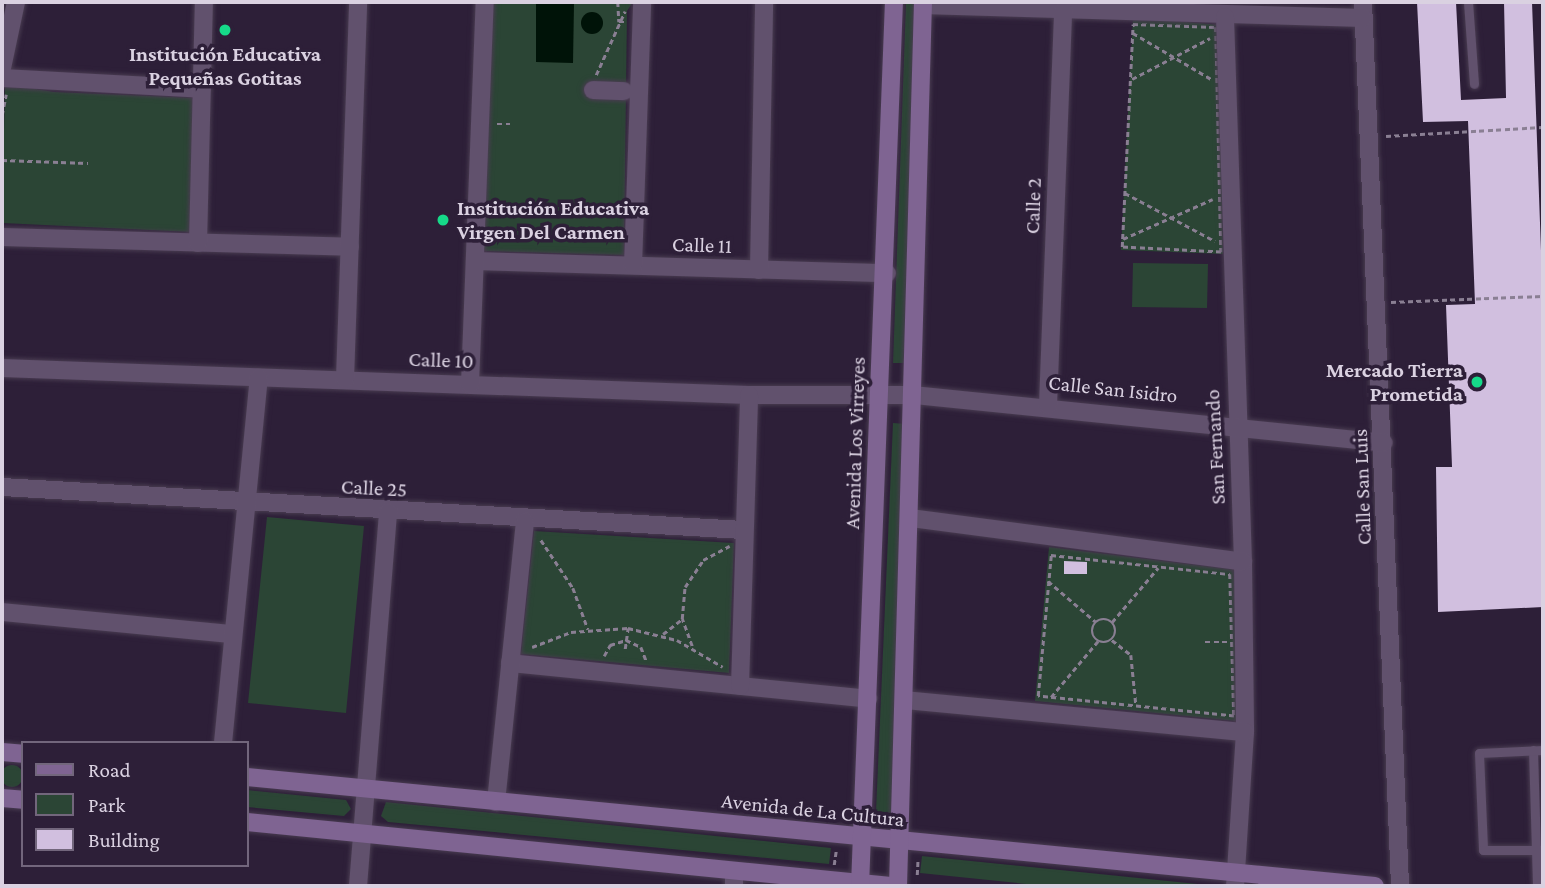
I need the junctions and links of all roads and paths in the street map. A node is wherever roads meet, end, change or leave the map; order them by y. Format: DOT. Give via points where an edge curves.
graph roads {
  1 [pos="16,2"];
  2 [pos="204,2"];
  3 [pos="358,2"];
  4 [pos="485,2"];
  5 [pos="618,2"];
  6 [pos="630,2"];
  7 [pos="642,2"];
  8 [pos="764,2"];
  9 [pos="894,2"];
  10 [pos="1468,2"];
  11 [pos="923,3"];
  12 [pos="1063,10"];
  13 [pos="1363,10"];
  14 [pos="1225,17"];
  15 [pos="619,22"];
  16 [pos="625,22"];
  17 [pos="1133,24"];
  18 [pos="1133,33"];
  19 [pos="1216,35"];
  20 [pos="1174,57"];
  21 [pos="2,68"];
  22 [pos="1131,79"];
  23 [pos="6,82"];
  24 [pos="1217,82"];
  25 [pos="1474,84"];
  26 [pos="202,89"];
  27 [pos="593,90"];
  28 [pos="624,91"];
  29 [pos="2,115"];
  30 [pos="490,124"];
  31 [pos="512,124"];
  32 [pos="1543,127"];
  33 [pos="1369,137"];
  34 [pos="2,160"];
  35 [pos="88,163"];
  36 [pos="1125,193"];
  37 [pos="1220,196"];
  38 [pos="1171,218"];
  39 [pos="2,237"];
  40 [pos="1123,239"];
  41 [pos="198,243"];
  42 [pos="350,247"];
  43 [pos="1226,248"];
  44 [pos="475,261"];
  45 [pos="633,265"];
  46 [pos="759,270"];
  47 [pos="887,273"];
  48 [pos="1543,296"];
  49 [pos="1377,303"];
  50 [pos="2,368"];
  51 [pos="259,378"];
  52 [pos="345,379"];
  53 [pos="470,384"];
  54 [pos="749,395"];
  55 [pos="914,395"];
  56 [pos="879,398"];
  57 [pos="1048,405"];
  58 [pos="1236,425"];
  59 [pos="1384,443"];
  60 [pos="2,487"];
  61 [pos="247,504"];
  62 [pos="388,512"];
  63 [pos="911,518"];
  64 [pos="531,528"];
  65 [pos="744,530"];
  66 [pos="550,535"];
  67 [pos="718,544"];
  68 [pos="732,545"];
  69 [pos="534,547"];
  70 [pos="731,558"];
  71 [pos="1243,562"];
  72 [pos="1160,566"];
  73 [pos="1048,581"];
  74 [pos="2,612"];
  75 [pos="682,619"];
  76 [pos="1096,622"];
  77 [pos="1112,622"];
  78 [pos="628,628"];
  79 [pos="588,629"];
  80 [pos="232,634"];
  81 [pos="661,634"];
  82 [pos="524,639"];
  83 [pos="626,640"];
  84 [pos="1112,640"];
  85 [pos="1098,642"];
  86 [pos="1205,642"];
  87 [pos="1232,642"];
  88 [pos="692,647"];
  89 [pos="625,649"];
  90 [pos="536,653"];
  91 [pos="517,657"];
  92 [pos="590,658"];
  93 [pos="728,659"];
  94 [pos="603,660"];
  95 [pos="614,660"];
  96 [pos="635,662"];
  97 [pos="646,663"];
  98 [pos="659,665"];
  99 [pos="714,670"];
  100 [pos="728,672"];
  101 [pos="740,686"];
  102 [pos="1051,697"];
  103 [pos="868,699"];
  104 [pos="904,700"];
  105 [pos="1137,706"];
  106 [pos="1245,732"];
  107 [pos="223,741"];
  108 [pos="1538,750"];
  109 [pos="2,752"];
  110 [pos="21,754"];
  111 [pos="248,777"];
  112 [pos="365,789"];
  113 [pos="2,798"];
  114 [pos="21,800"];
  115 [pos="496,802"];
  116 [pos="248,822"];
  117 [pos="363,834"];
  118 [pos="861,837"];
  119 [pos="900,841"];
  120 [pos="836,846"];
  121 [pos="1540,850"];
  122 [pos="919,855"];
  123 [pos="834,865"];
  124 [pos="917,875"];
  125 [pos="734,879"];
  126 [pos="1236,880"];
  127 [pos="860,885"];
  128 [pos="358,886"];
  129 [pos="891,886"];
  130 [pos="898,886"];
  131 [pos="1375,886"];
  132 [pos="1400,886"];
  133 [pos="1537,886"];
  1 -- 21 [label="street"];
  2 -- 26 [label="street"];
  3 -- 42 [label="street"];
  4 -- 44 [label="street"];
  5 -- 15 [label="path"];
  6 -- 15 [label="path"];
  7 -- 45 [label="street"];
  8 -- 46 [label="street"];
  9 -- 47 [label="main road, Avenida Los Virreyes"];
  10 -- 25 [label="lane"];
  11 -- 12 [label="street"];
  11 -- 55 [label="main road"];
  12 -- 14 [label="street"];
  12 -- 57 [label="street, Calle 2"];
  13 -- 14 [label="street"];
  13 -- 33 [label="street, Calle San Luis"];
  14 -- 43 [label="street, San Fernando"];
  15 -- 16 [label="path"];
  15 -- 27 [label="path"];
  17 -- 18 [label="path"];
  18 -- 20 [label="path"];
  18 -- 22 [label="path"];
  19 -- 20 [label="path"];
  20 -- 22 [label="path"];
  20 -- 24 [label="path"];
  22 -- 36 [label="path"];
  23 -- 26 [label="street"];
  23 -- 29 [label="path"];
  26 -- 41 [label="street"];
  27 -- 28 [label="street"];
  30 -- 31 [label="path"];
  32 -- 33 [label="path"];
  33 -- 49 [label="street, Calle San Luis"];
  34 -- 35 [label="path"];
  36 -- 38 [label="path"];
  36 -- 40 [label="path"];
  37 -- 38 [label="path"];
  38 -- 40 [label="path"];
  38 -- 43 [label="path"];
  39 -- 41 [label="street"];
  40 -- 43 [label="path" via="1122,247"];
  41 -- 42 [label="street"];
  42 -- 52 [label="street"];
  43 -- 58 [label="street, San Fernando"];
  44 -- 45 [label="street, Calle 11"];
  44 -- 53 [label="street"];
  45 -- 46 [label="street, Calle 11"];
  46 -- 47 [label="street, Calle 11"];
  47 -- 56 [label="main road, Avenida Los Virreyes"];
  48 -- 49 [label="path"];
  49 -- 59 [label="street, Calle San Luis"];
  50 -- 51 [label="street, Calle 10"];
  51 -- 52 [label="street, Calle 10"];
  51 -- 61 [label="street"];
  52 -- 53 [label="street, Calle 10"];
  53 -- 54 [label="street, Calle 10"];
  54 -- 56 [label="street, Calle 10"];
  54 -- 65 [label="street"];
  55 -- 56 [label="street, Calle San Isidro"];
  55 -- 57 [label="street, Calle San Isidro"];
  55 -- 63 [label="main road"];
  56 -- 103 [label="main road, Avenida Los Virreyes"];
  57 -- 58 [label="street, Calle San Isidro"];
  58 -- 59 [label="street, Calle San Isidro"];
  58 -- 71 [label="street, San Fernando"];
  59 -- 132 [label="street, Calle San Luis"];
  60 -- 61 [label="street, Calle 25"];
  61 -- 62 [label="street, Calle 25"];
  61 -- 80 [label="street"];
  62 -- 64 [label="street, Calle 25"];
  62 -- 112 [label="street"];
  63 -- 71 [label="street"];
  63 -- 104 [label="main road"];
  64 -- 65 [label="street, Calle 25"];
  64 -- 66 [label="path"];
  64 -- 69 [label="path"];
  64 -- 79 [label="path" via="568,578"];
  64 -- 91 [label="street"];
  65 -- 101 [label="street"];
  67 -- 68 [label="path"];
  68 -- 70 [label="path"];
  68 -- 75 [label="path" via="692,572"];
  71 -- 106 [label="street, San Fernando"];
  72 -- 73 [label="path" via="1051,555"];
  72 -- 77 [label="path"];
  72 -- 87 [label="path" via="1230,574"];
  73 -- 76 [label="path"];
  73 -- 102 [label="path" via="1038,696"];
  74 -- 80 [label="street"];
  75 -- 81 [label="path"];
  75 -- 88 [label="path"];
  76 -- 77 [label="path"];
  76 -- 85 [label="path"];
  77 -- 84 [label="path"];
  78 -- 79 [label="path"];
  78 -- 81 [label="path"];
  78 -- 83 [label="path"];
  79 -- 91 [label="path"];
  80 -- 107 [label="street"];
  81 -- 88 [label="path"];
  82 -- 91 [label="path"];
  83 -- 89 [label="path"];
  83 -- 94 [label="path" via="611,645"];
  83 -- 97 [label="path" via="641,648"];
  84 -- 85 [label="path"];
  84 -- 105 [label="path" via="1132,655"];
  85 -- 102 [label="path"];
  86 -- 87 [label="path"];
  87 -- 105 [label="path" via="1234,716"];
  88 -- 100 [label="path"];
  90 -- 91 [label="path"];
  91 -- 101 [label="street"];
  91 -- 115 [label="street"];
  92 -- 94 [label="path"];
  93 -- 100 [label="path"];
  94 -- 95 [label="path"];
  96 -- 97 [label="path"];
  97 -- 98 [label="path"];
  99 -- 100 [label="path"];
  101 -- 103 [label="street"];
  102 -- 105 [label="path"];
  103 -- 118 [label="main road, Avenida Los Virreyes"];
  104 -- 106 [label="street"];
  104 -- 119 [label="main road"];
  106 -- 126 [label="street, San Fernando"];
  108 -- 121 [label="lane"];
  108 -- 121 [label="lane" via="1479,753 1483,850"];
  109 -- 110 [label="main road"];
  111 -- 112 [label="main road, Avenida de La Cultura"];
  112 -- 115 [label="main road, Avenida de La Cultura"];
  112 -- 117 [label="street"];
  113 -- 114 [label="main road"];
  115 -- 118 [label="main road, Avenida de La Cultura"];
  116 -- 117 [label="main road"];
  117 -- 125 [label="main road"];
  117 -- 128 [label="street"];
  118 -- 119 [label="main road, Avenida de La Cultura"];
  118 -- 127 [label="main road, Avenida Los Virreyes"];
  119 -- 126 [label="main road, Avenida de La Cultura"];
  119 -- 130 [label="main road"];
  120 -- 123 [label="path"];
  121 -- 133 [label="lane"];
  122 -- 124 [label="path"];
  125 -- 127 [label="main road"];
  126 -- 131 [label="main road, Avenida de La Cultura"];
  127 -- 129 [label="main road"];
}
